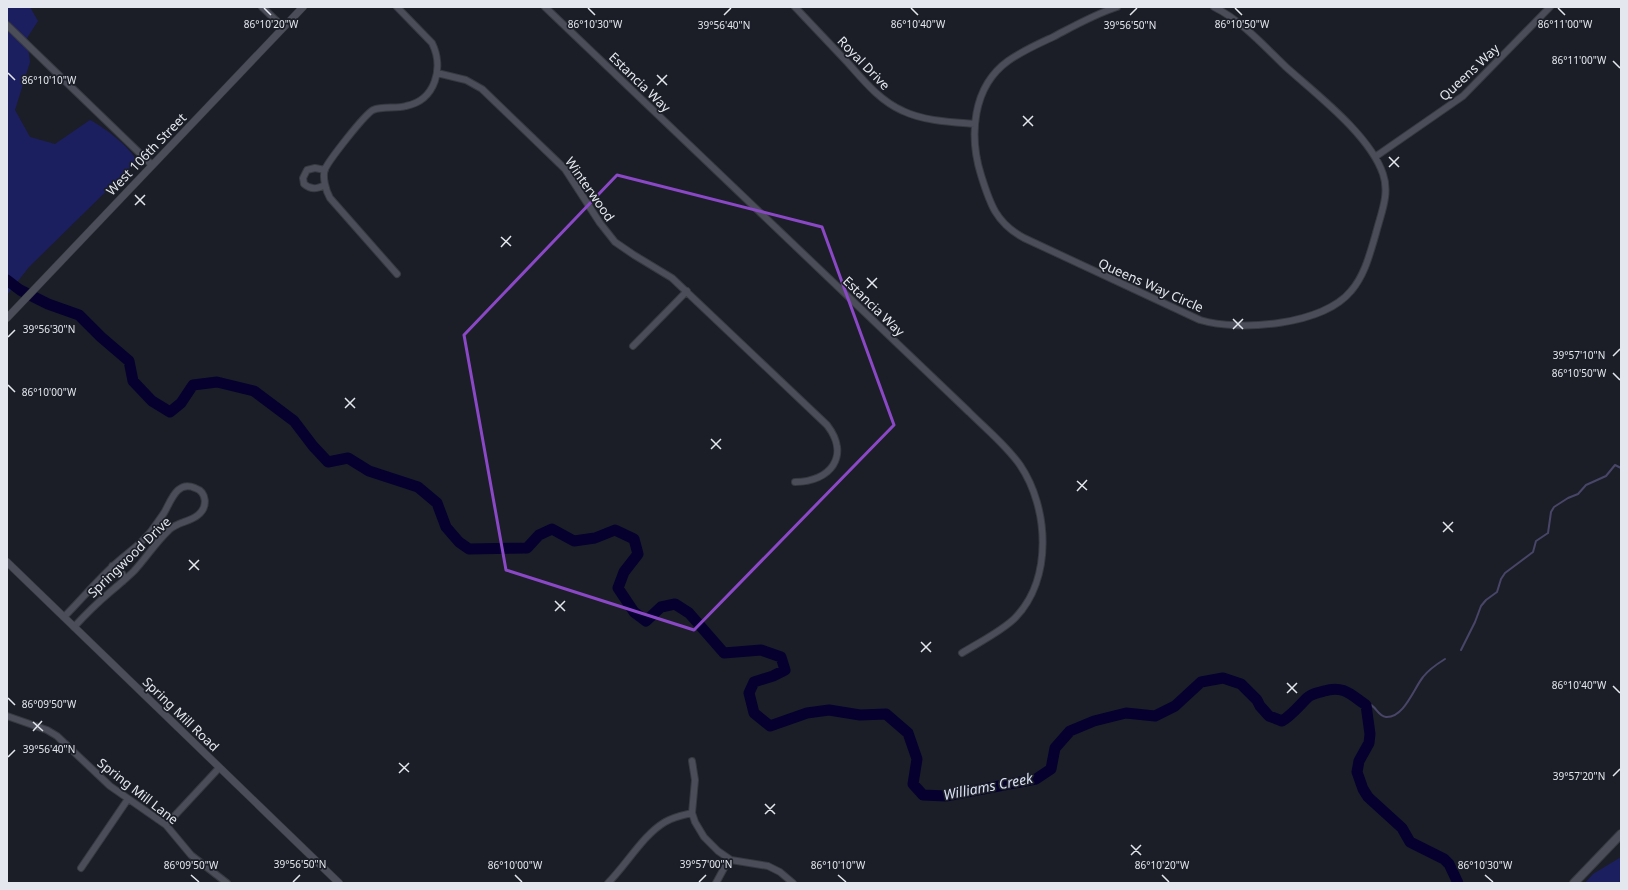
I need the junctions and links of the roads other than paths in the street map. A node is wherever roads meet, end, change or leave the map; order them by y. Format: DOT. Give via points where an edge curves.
graph roads {
  1 [pos="262,7"];
  2 [pos="303,7"];
  3 [pos="397,7"];
  4 [pos="545,7"];
  5 [pos="795,7"];
  6 [pos="1117,7"];
  7 [pos="1214,7"];
  8 [pos="1550,7"];
  9 [pos="7,25"];
  10 [pos="283,27"];
  11 [pos="438,73"];
  12 [pos="975,124"];
  13 [pos="1376,157"];
  14 [pos="152,165"];
  15 [pos="325,170"];
  16 [pos="325,185"];
  17 [pos="397,274"];
  18 [pos="687,290"];
  19 [pos="9,316"];
  20 [pos="633,346"];
  21 [pos="795,482"];
  22 [pos="7,562"];
  23 [pos="112,566"];
  24 [pos="123,581"];
  25 [pos="64,617"];
  26 [pos="74,627"];
  27 [pos="962,653"];
  28 [pos="7,716"];
  29 [pos="692,761"];
  30 [pos="219,768"];
  31 [pos="128,799"];
  32 [pos="692,813"];
  33 [pos="166,825"];
  34 [pos="1621,834"];
  35 [pos="729,859"];
  36 [pos="81,868"];
  37 [pos="227,883"];
  38 [pos="339,883"];
  39 [pos="608,883"];
  40 [pos="716,883"];
  41 [pos="793,883"];
  42 [pos="1574,883"];
  1 -- 10 [label="street"];
  2 -- 10 [label="street, West 106th Street"];
  3 -- 11 [label="street" via="432,43 437,56"];
  4 -- 27 [label="street, Estancia Way" via="974,417 1021,466 1035,494 1042,532 1042,554 1036,582 1024,607 1014,618"];
  5 -- 12 [label="street, Royal Drive" via="886,101 913,115"];
  6 -- 12 [label="street, Queens Way Circle" via="1068,29 1008,61 986,84"];
  7 -- 13 [label="street, Queens Way Circle" via="1240,24 1340,116"];
  8 -- 13 [label="street, Queens Way" via="1463,96"];
  9 -- 14 [label="street"];
  10 -- 14 [label="street, West 106th Street"];
  11 -- 15 [label="street" via="431,89 415,103 378,109 367,114"];
  11 -- 18 [label="street, Winterwood" via="466,80 482,89 565,169 600,223 616,242 662,270"];
  12 -- 13 [label="street, Queens Way Circle" via="976,161 993,210 1006,227 1153,300 1192,317 1219,324 1288,322 1321,312 1345,298 1361,276 1384,204 1385,181"];
  14 -- 19 [label="street, West 106th Street"];
  15 -- 16 [label="street"];
  15 -- 16 [label="street" via="308,170 303,178 304,184 313,189"];
  16 -- 17 [label="street" via="334,205"];
  18 -- 20 [label="street"];
  18 -- 21 [label="street, Winterwood" via="831,430 837,448 832,468 820,478"];
  22 -- 25 [label="street, Spring Mill Road"];
  23 -- 24 [label="street" via="123,574"];
  23 -- 24 [label="street, Springwood Drive" via="151,532 179,489 185,486 193,487 203,494 205,500 202,511 169,529"];
  23 -- 25 [label="street, Springwood Drive"];
  24 -- 26 [label="street, Springwood Drive"];
  25 -- 26 [label="street, Spring Mill Road"];
  26 -- 30 [label="street, Spring Mill Road"];
  28 -- 31 [label="street, Spring Mill Lane" via="47,730 56,736 110,786"];
  29 -- 32 [label="street" via="695,780"];
  30 -- 33 [label="street"];
  30 -- 38 [label="street, Spring Mill Road"];
  31 -- 33 [label="street, Spring Mill Lane"];
  31 -- 36 [label="street"];
  32 -- 35 [label="street" via="704,837"];
  32 -- 39 [label="street" via="661,824"];
  33 -- 37 [label="street, Spring Mill Lane" via="192,855"];
  34 -- 42 [label="main road"];
  35 -- 40 [label="street"];
  35 -- 41 [label="street" via="775,868"];
}
